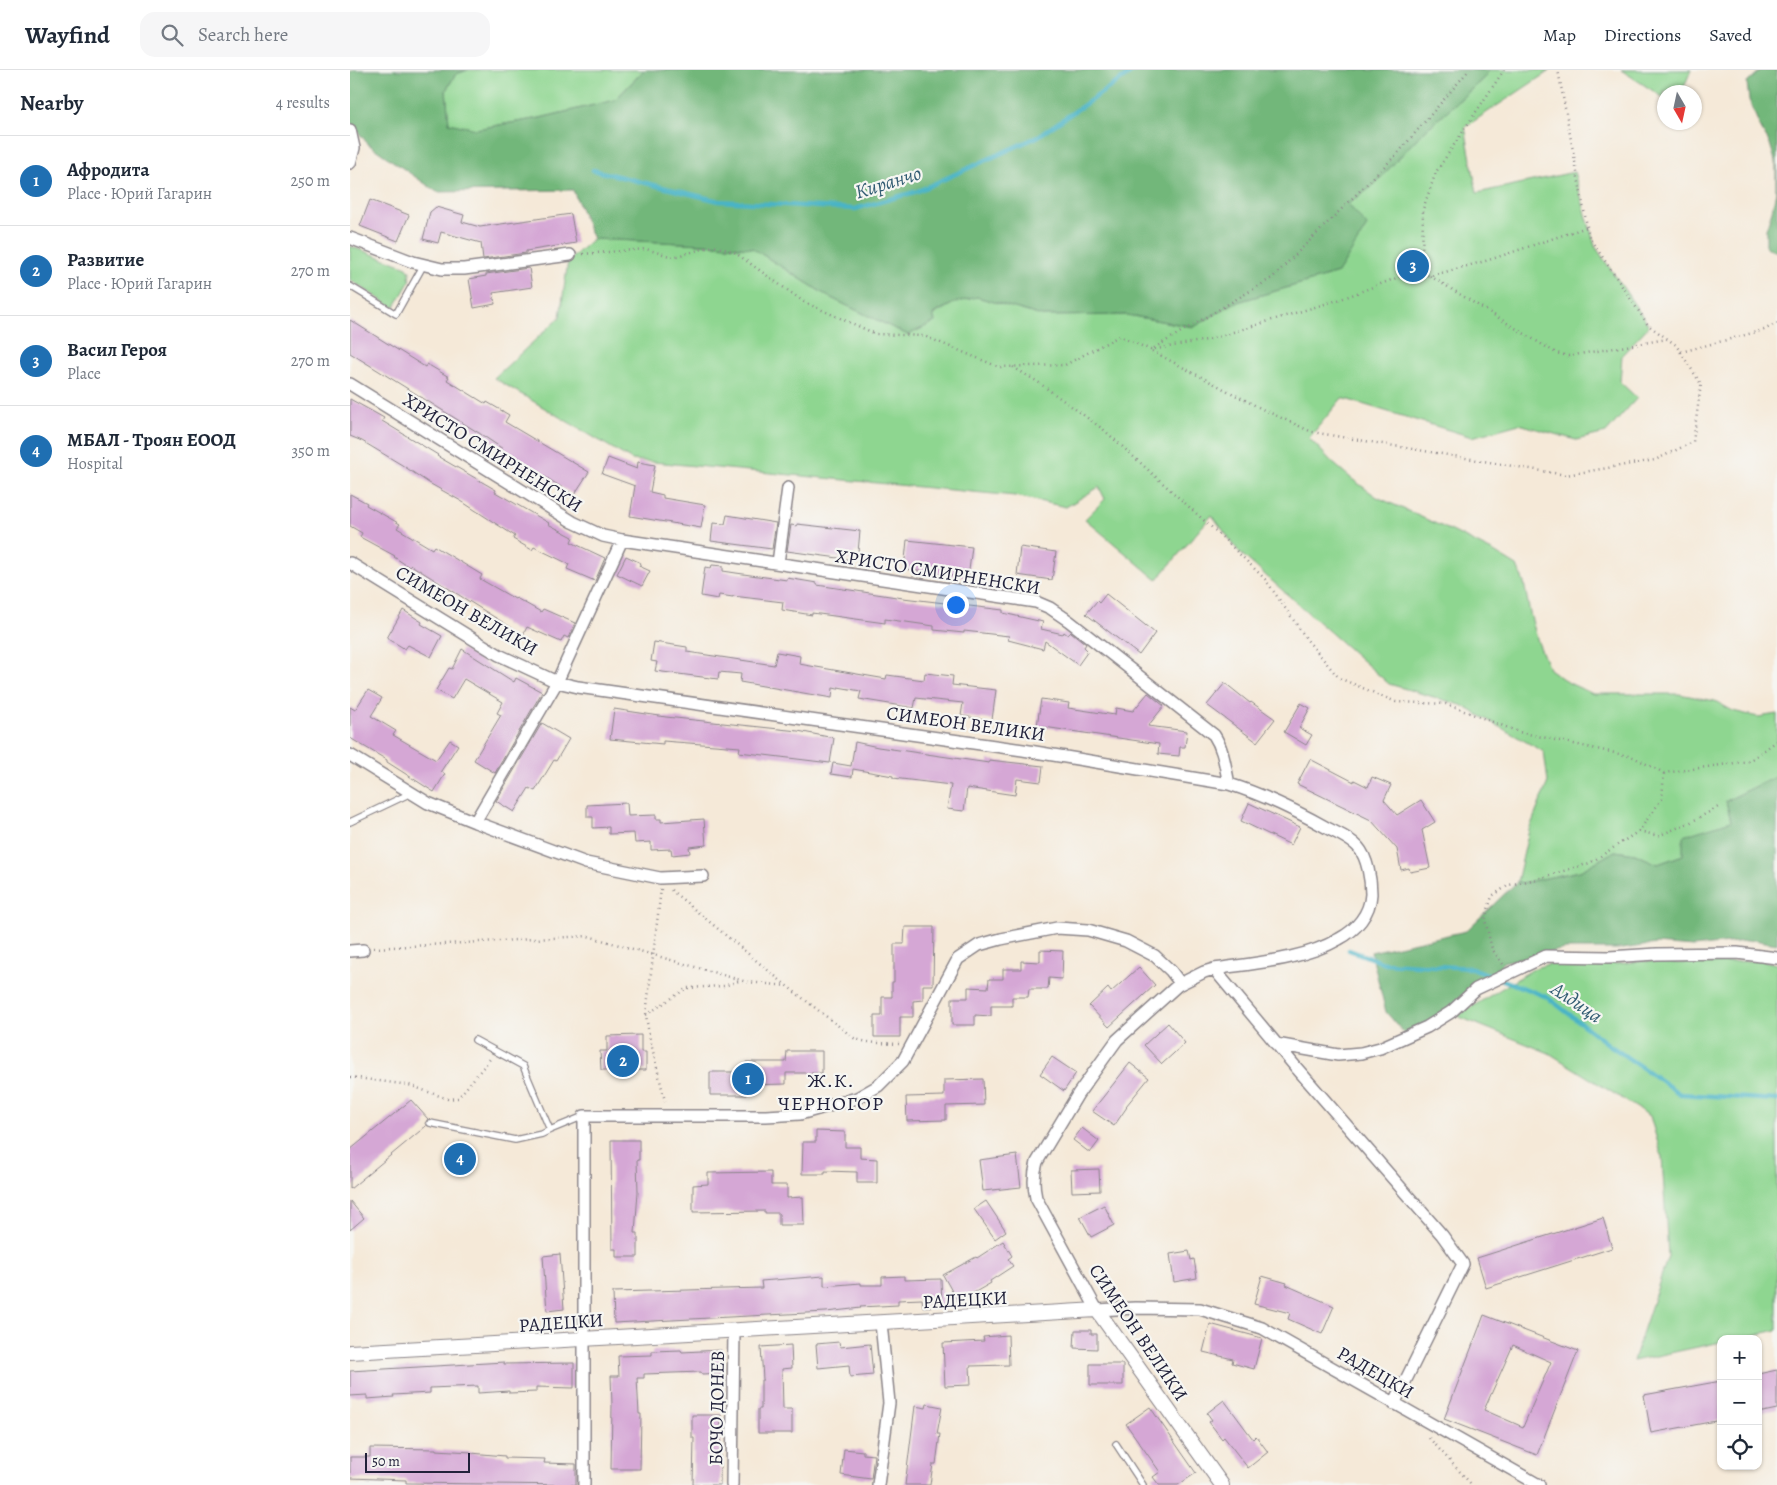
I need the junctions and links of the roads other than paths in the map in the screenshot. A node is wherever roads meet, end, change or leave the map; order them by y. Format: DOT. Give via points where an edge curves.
graph roads {
  1 [pos="350,130"];
  2 [pos="350,162"];
  3 [pos="350,238"];
  4 [pos="570,255"];
  5 [pos="423,266"];
  6 [pos="350,286"];
  7 [pos="350,384"];
  8 [pos="788,488"];
  9 [pos="622,540"];
  10 [pos="350,562"];
  11 [pos="778,563"];
  12 [pos="557,682"];
  13 [pos="350,755"];
  14 [pos="1228,784"];
  15 [pos="411,792"];
  16 [pos="350,822"];
  17 [pos="475,822"];
  18 [pos="702,876"];
  19 [pos="363,950"];
  20 [pos="350,951"];
  21 [pos="1777,958"];
  22 [pos="1214,970"];
  23 [pos="1180,983"];
  24 [pos="475,1040"];
  25 [pos="1276,1044"];
  26 [pos="584,1116"];
  27 [pos="430,1122"];
  28 [pos="550,1130"];
  29 [pos="1098,1310"];
  30 [pos="881,1323"];
  31 [pos="734,1331"];
  32 [pos="585,1339"];
  33 [pos="350,1352"];
  34 [pos="1394,1404"];
  35 [pos="1116,1444"];
  36 [pos="584,1485"];
  37 [pos="732,1485"];
  38 [pos="878,1485"];
  39 [pos="1143,1485"];
  40 [pos="1222,1485"];
  41 [pos="1538,1485"];
  1 -- 2 [label="street" via="354,148"];
  3 -- 5 [label="street"];
  4 -- 5 [label="street" via="464,269"];
  5 -- 6 [label="lane" via="396,314"];
  7 -- 9 [label="street, ХРИСТО СМИРНЕНСКИ" via="573,522 603,536"];
  8 -- 11 [label="street"];
  9 -- 11 [label="street, ХРИСТО СМИРНЕНСКИ"];
  9 -- 12 [label="street"];
  10 -- 12 [label="street, СИМЕОН ВЕЛИКИ" via="499,655"];
  11 -- 14 [label="street, ХРИСТО СМИРНЕНСКИ" via="1036,602 1050,608 1214,735 1220,744"];
  12 -- 14 [label="street, СИМЕОН ВЕЛИКИ" via="1023,750"];
  12 -- 17 [label="street"];
  13 -- 15 [label="street"];
  14 -- 22 [label="street, СИМЕОН ВЕЛИКИ" via="1255,792 1318,822 1359,848 1371,881 1371,898 1365,916 1353,930 1325,946 1283,958"];
  15 -- 16 [label="lane"];
  15 -- 17 [label="street" via="428,803"];
  17 -- 18 [label="street" via="586,863 661,880"];
  19 -- 20 [label="street"];
  21 -- 25 [label="street" via="1736,953 1546,956 1476,989 1451,1012 1427,1027 1380,1048 1361,1054 1338,1055"];
  22 -- 23 [label="street, СИМЕОН ВЕЛИКИ"];
  22 -- 25 [label="street"];
  23 -- 26 [label="street" via="1155,956 1126,940 1088,930 1057,928 1001,939 980,945 958,959 903,1061 878,1086 857,1098 800,1114"];
  23 -- 29 [label="street, СИМЕОН ВЕЛИКИ" via="1117,1040 1052,1135 1033,1174 1036,1198"];
  24 -- 28 [label="lane" via="523,1066"];
  25 -- 34 [label="street" via="1464,1264"];
  26 -- 28 [label="lane"];
  26 -- 32 [label="street"];
  27 -- 28 [label="lane" via="515,1140"];
  29 -- 30 [label="street, РАДЕЦКИ"];
  29 -- 34 [label="street, РАДЕЦКИ" via="1200,1309 1262,1328"];
  29 -- 40 [label="street, СИМЕОН ВЕЛИКИ"];
  30 -- 31 [label="street, РАДЕЦКИ"];
  30 -- 38 [label="street" via="889,1403"];
  31 -- 32 [label="street, РАДЕЦКИ"];
  31 -- 37 [label="street, БОЧО ДОНЕВ"];
  32 -- 33 [label="street, РАДЕЦКИ"];
  32 -- 36 [label="street"];
  34 -- 41 [label="street, РАДЕЦКИ"];
  35 -- 39 [label="lane"];
}
